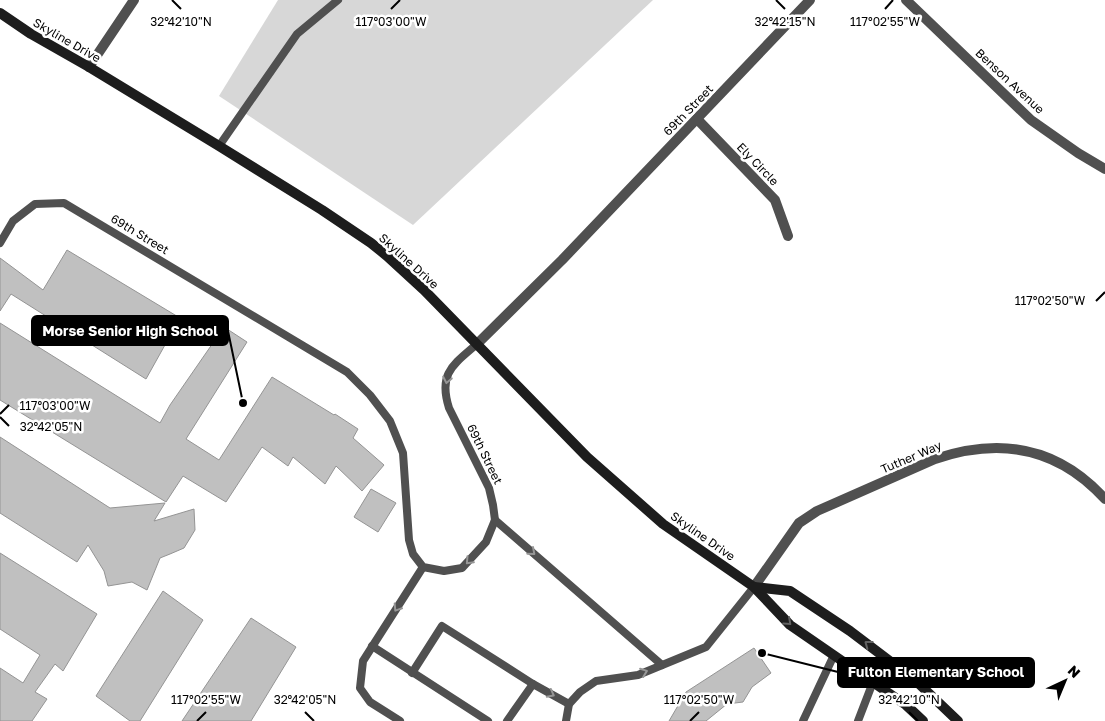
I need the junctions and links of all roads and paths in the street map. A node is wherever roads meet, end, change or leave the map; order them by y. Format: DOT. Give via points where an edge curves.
graph roads {
  1 [pos="134,0"];
  2 [pos="338,0"];
  3 [pos="810,0"];
  4 [pos="906,0"];
  5 [pos="0,13"];
  6 [pos="89,67"];
  7 [pos="697,119"];
  8 [pos="219,146"];
  9 [pos="1105,169"];
  10 [pos="788,236"];
  11 [pos="0,243"];
  12 [pos="477,344"];
  13 [pos="1105,499"];
  14 [pos="495,520"];
  15 [pos="424,567"];
  16 [pos="754,587"];
  17 [pos="372,646"];
  18 [pos="834,654"];
  19 [pos="662,665"];
  20 [pos="412,673"];
  21 [pos="873,682"];
  22 [pos="533,684"];
  23 [pos="569,704"];
  24 [pos="400,721"];
  25 [pos="488,721"];
  26 [pos="507,721"];
  27 [pos="566,721"];
  28 [pos="803,721"];
  29 [pos="858,721"];
  30 [pos="923,721"];
  31 [pos="958,721"];
  1 -- 6 [label="street"];
  2 -- 8 [label="lane" via="297,34"];
  3 -- 7 [label="street, 69th Street"];
  4 -- 9 [label="street, Benson Avenue" via="1031,120"];
  5 -- 6 [label="main road, Skyline Drive"];
  6 -- 8 [label="main road, Skyline Drive"];
  7 -- 10 [label="street, Ely Circle" via="775,200"];
  7 -- 12 [label="street, 69th Street"];
  8 -- 12 [label="main road, Skyline Drive" via="371,243 424,290"];
  11 -- 15 [label="lane, 69th Street" via="13,221 35,204 64,203 347,372 390,421 403,453 409,540 413,554"];
  12 -- 14 [label="lane, 69th Street, one-way" via="448,373 445,397 488,488"];
  12 -- 16 [label="main road, Skyline Drive" via="586,457 663,524"];
  13 -- 16 [label="street, Tuther Way" via="1073,470 1042,455 1001,448 951,454 817,511 799,523"];
  14 -- 15 [label="lane, one-way" via="486,542 462,568 444,571"];
  14 -- 19 [label="lane, one-way"];
  15 -- 17 [label="lane, one-way"];
  16 -- 18 [label="main road, Skyline Drive, one-way" via="790,625"];
  16 -- 19 [label="lane" via="706,647"];
  31 -- 16 [label="main road, Skyline Drive, one-way" via="916,681 790,591"];
  17 -- 20 [label="lane"];
  17 -- 24 [label="lane" via="363,661 360,688 370,702"];
  18 -- 21 [label="main road, Skyline Drive"];
  18 -- 28 [label="lane"];
  23 -- 19 [label="lane, one-way" via="596,681 638,675"];
  20 -- 22 [label="lane" via="442,626"];
  20 -- 25 [label="lane"];
  21 -- 29 [label="lane"];
  21 -- 30 [label="main road, Skyline Drive"];
  22 -- 23 [label="lane, one-way"];
  22 -- 26 [label="lane"];
  23 -- 27 [label="lane"];
}
